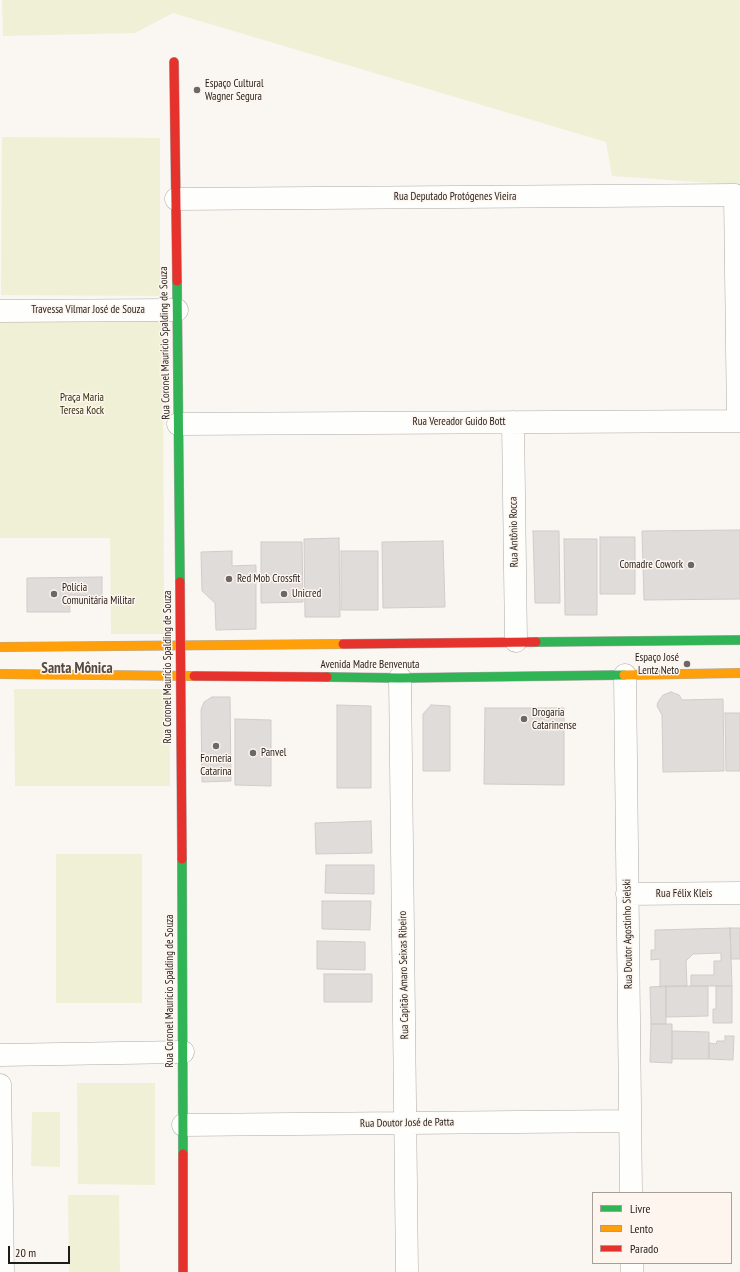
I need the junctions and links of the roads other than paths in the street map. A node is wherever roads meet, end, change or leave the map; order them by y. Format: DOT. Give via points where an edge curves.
graph roads {
  1 [pos="174,62"];
  2 [pos="176,199"];
  3 [pos="177,310"];
  4 [pos="0,311"];
  5 [pos="739,421"];
  6 [pos="513,422"];
  7 [pos="178,424"];
  8 [pos="740,640"];
  9 [pos="516,641"];
  10 [pos="180,645"];
  11 [pos="0,646"];
  12 [pos="740,673"];
  13 [pos="0,674"];
  14 [pos="625,674"];
  15 [pos="181,676"];
  16 [pos="400,678"];
  17 [pos="740,893"];
  18 [pos="627,894"];
  19 [pos="182,1052"];
  20 [pos="0,1055"];
  21 [pos="0,1085"];
  22 [pos="630,1120"];
  23 [pos="406,1123"];
  24 [pos="183,1125"];
  25 [pos="631,1192"];
  26 [pos="3,1272"];
  27 [pos="183,1272"];
  28 [pos="407,1272"];
  1 -- 2 [label="main road, Rua Coronel Maurício Spalding de Souza"];
  2 -- 3 [label="main road, Rua Coronel Maurício Spalding de Souza"];
  2 -- 5 [label="street, Rua Deputado Protógenes Vieira" via="735,195"];
  3 -- 4 [label="street, Travessa Vilmar José de Souza"];
  3 -- 7 [label="main road, Rua Coronel Maurício Spalding de Souza"];
  5 -- 6 [label="street, Rua Vereador Guido Bott"];
  6 -- 7 [label="street, Rua Vereador Guido Bott"];
  6 -- 9 [label="street, Rua Antônio Rocca"];
  7 -- 10 [label="main road, Rua Coronel Maurício Spalding de Souza"];
  8 -- 9 [label="main road, Avenida Madre Benvenuta"];
  9 -- 10 [label="main road, Avenida Madre Benvenuta"];
  10 -- 11 [label="main road, Avenida Madre Benvenuta"];
  10 -- 15 [label="main road, Rua Coronel Maurício Spalding de Souza"];
  12 -- 14 [label="main road, Avenida Madre Benvenuta"];
  13 -- 15 [label="main road, Avenida Madre Benvenuta"];
  14 -- 16 [label="main road, Avenida Madre Benvenuta"];
  14 -- 18 [label="street, Rua Doutor Agostinho Sielski"];
  15 -- 16 [label="main road, Avenida Madre Benvenuta"];
  15 -- 19 [label="main road, Rua Coronel Maurício Spalding de Souza"];
  16 -- 23 [label="street, Rua Capitão Amaro Seixas Ribeiro"];
  17 -- 18 [label="street, Rua Félix Kleis"];
  18 -- 22 [label="street, Rua Doutor Agostinho Sielski"];
  19 -- 20 [label="street"];
  19 -- 24 [label="main road, Rua Coronel Maurício Spalding de Souza"];
  21 -- 26 [label="street"];
  22 -- 23 [label="street, Rua Doutor José de Patta"];
  22 -- 25 [label="street, Rua Doutor Agostinho Sielski"];
  23 -- 24 [label="street, Rua Doutor José de Patta"];
  23 -- 28 [label="street, Rua Capitão Amaro Seixas Ribeiro"];
  24 -- 27 [label="main road, Rua Coronel Maurício Spalding de Souza"];
}
